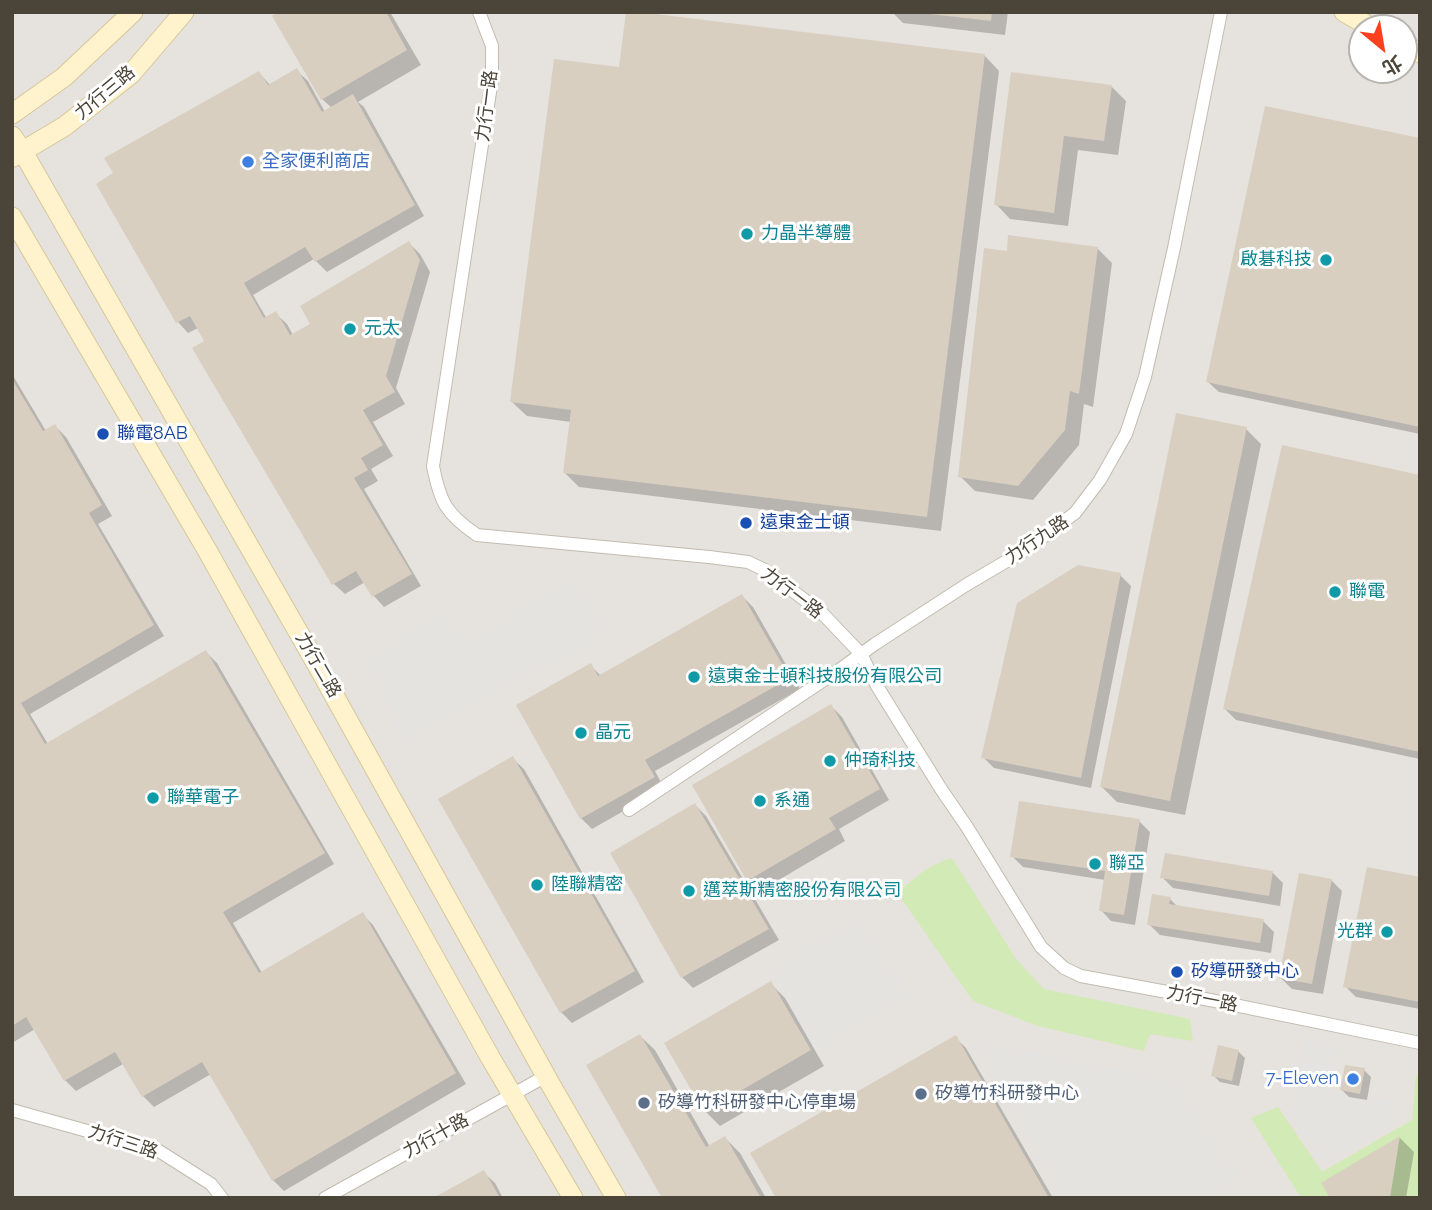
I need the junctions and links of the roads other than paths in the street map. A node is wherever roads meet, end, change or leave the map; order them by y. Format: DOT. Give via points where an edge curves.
graph roads {
  1 [pos="133,12"];
  2 [pos="184,12"];
  3 [pos="479,12"];
  4 [pos="1221,12"];
  5 [pos="12,114"];
  6 [pos="16,149"];
  7 [pos="12,217"];
  8 [pos="860,654"];
  9 [pos="629,810"];
  10 [pos="1420,1043"];
  11 [pos="546,1076"];
  12 [pos="512,1094"];
  13 [pos="12,1110"];
  14 [pos="222,1198"];
  15 [pos="325,1198"];
  16 [pos="573,1198"];
  17 [pos="616,1198"];
  1 -- 5 [label="street" via="64,77"];
  2 -- 6 [label="street, 力行三路" via="131,74 65,126"];
  3 -- 8 [label="street, 力行一路" via="492,46 492,79 433,466 445,508 477,535 748,562 822,613"];
  4 -- 8 [label="street, 力行九路" via="1174,248 1126,434 1075,513 1027,549"];
  6 -- 11 [label="street, 力行二路" via="316,663"];
  7 -- 12 [label="street" via="207,550"];
  8 -- 9 [label="street, 力行九路"];
  8 -- 10 [label="street, 力行一路" via="1041,947 1064,968 1082,976"];
  11 -- 12 [label="street, 力行十路"];
  11 -- 17 [label="street, 力行二路"];
  12 -- 15 [label="street, 力行十路"];
  12 -- 16 [label="street"];
  13 -- 14 [label="street, 力行三路" via="159,1151 211,1184"];
}
